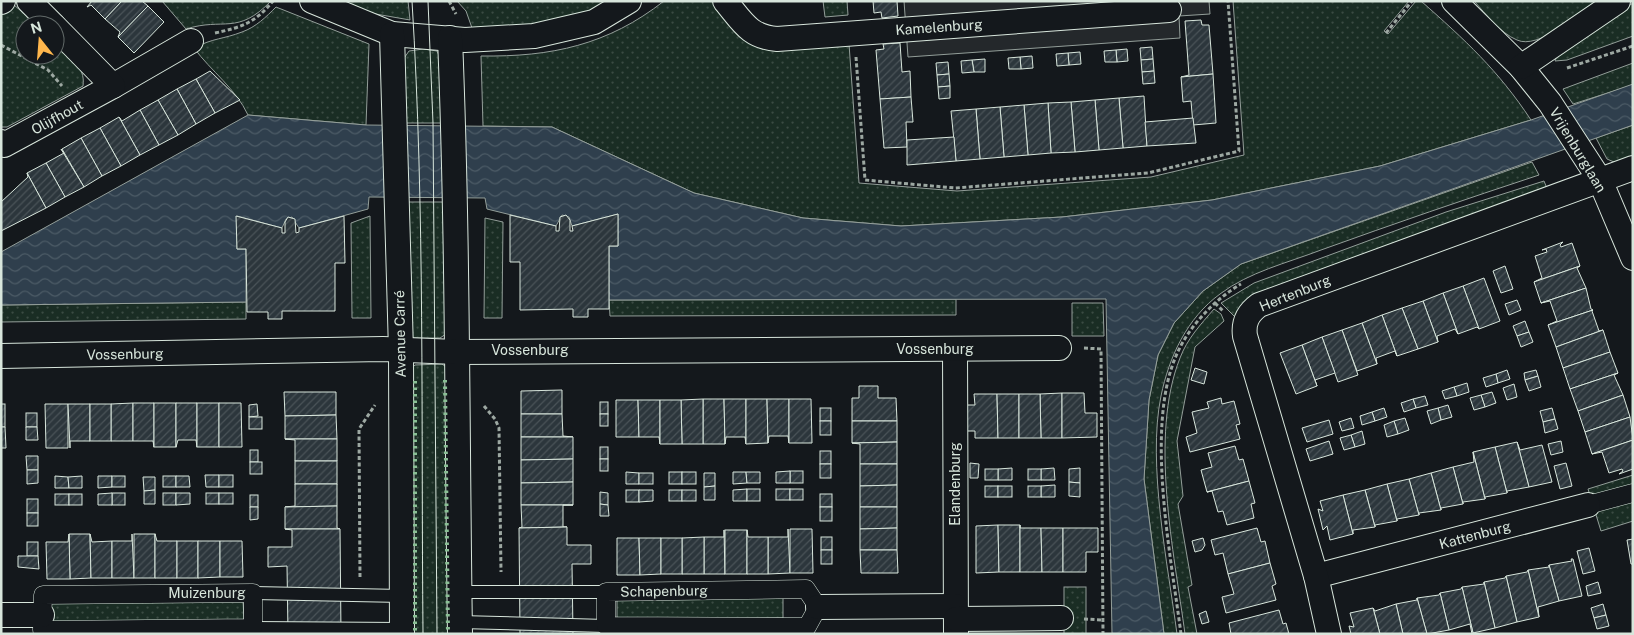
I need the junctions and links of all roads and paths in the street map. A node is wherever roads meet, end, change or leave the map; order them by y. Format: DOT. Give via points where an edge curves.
graph roads {
  1 [pos="29,1"];
  2 [pos="273,1"];
  3 [pos="312,1"];
  4 [pos="629,1"];
  5 [pos="725,1"];
  6 [pos="1228,1"];
  7 [pos="1412,1"];
  8 [pos="1454,1"];
  9 [pos="1618,1"];
  10 [pos="1169,10"];
  11 [pos="43,15"];
  12 [pos="854,33"];
  13 [pos="1386,33"];
  14 [pos="392,34"];
  15 [pos="65,37"];
  16 [pos="450,38"];
  17 [pos="191,41"];
  18 [pos="1,45"];
  19 [pos="1633,46"];
  20 [pos="1525,71"];
  21 [pos="113,86"];
  22 [pos="76,106"];
  23 [pos="1,142"];
  24 [pos="1633,168"];
  25 [pos="1600,180"];
  26 [pos="1633,258"];
  27 [pos="1246,282"];
  28 [pos="1215,303"];
  29 [pos="1223,311"];
  30 [pos="1060,348"];
  31 [pos="955,349"];
  32 [pos="1101,349"];
  33 [pos="401,351"];
  34 [pos="456,352"];
  35 [pos="1,356"];
  36 [pos="381,398"];
  37 [pos="481,402"];
  38 [pos="1633,493"];
  39 [pos="1588,505"];
  40 [pos="1316,576"];
  41 [pos="460,592"];
  42 [pos="501,592"];
  43 [pos="606,592"];
  44 [pos="253,593"];
  45 [pos="360,595"];
  46 [pos="402,596"];
  47 [pos="818,607"];
  48 [pos="1,615"];
  49 [pos="42,615"];
  50 [pos="1061,618"];
  51 [pos="1086,619"];
  52 [pos="955,620"];
  53 [pos="1103,620"];
  54 [pos="606,626"];
  55 [pos="253,628"];
  56 [pos="460,628"];
  57 [pos="402,631"];
  58 [pos="1103,634"];
  59 [pos="1181,634"];
  60 [pos="1329,634"];
  1 -- 11 [label="street"];
  2 -- 17 [label="path" via="260,17 236,28"];
  3 -- 14 [label="street"];
  4 -- 16 [label="street" via="594,22 534,36"];
  5 -- 12 [label="street, Kamelenburg" via="751,32 762,38"];
  6 -- 12 [label="path" via="1239,151 1148,173 955,188 865,180"];
  7 -- 13 [label="path"];
  8 -- 20 [label="street, Vrijenburglaan"];
  9 -- 20 [label="street"];
  10 -- 12 [label="street, Kamelenburg"];
  14 -- 16 [label="street"];
  14 -- 33 [label="street, Avenue Carré"];
  15 -- 21 [label="street"];
  16 -- 34 [label="street" via="457,207"];
  17 -- 21 [label="street, Olijfhout"];
  18 -- 22 [label="path" via="48,70"];
  19 -- 20 [label="path" via="1572,67"];
  20 -- 25 [label="street, Vrijenburglaan"];
  21 -- 22 [label="street, Olijfhout"];
  22 -- 23 [label="street, Olijfhout" via="4,145"];
  24 -- 25 [label="street, Hertenburg"];
  25 -- 26 [label="street, Vrijenburglaan"];
  25 -- 40 [label="street, Hertenburg" via="1259,305 1250,312 1243,326 1245,336"];
  27 -- 28 [label="path"];
  28 -- 29 [label="path"];
  28 -- 59 [label="path" via="1192,329 1176,356 1165,397 1161,438 1164,498"];
  30 -- 31 [label="street, Vossenburg"];
  31 -- 34 [label="street, Vossenburg"];
  31 -- 52 [label="street, Elandenburg"];
  32 -- 53 [label="path"];
  33 -- 34 [label="street, Vossenburg"];
  33 -- 35 [label="street, Vossenburg"];
  33 -- 46 [label="street, Avenue Carré"];
  34 -- 41 [label="street"];
  36 -- 45 [label="path" via="359,429"];
  37 -- 42 [label="path" via="498,428"];
  38 -- 39 [label="street, Kattenburg"];
  39 -- 40 [label="street, Kattenburg"];
  40 -- 60 [label="street, Hertenburg"];
  41 -- 42 [label="lane"];
  41 -- 56 [label="street"];
  42 -- 43 [label="lane"];
  43 -- 47 [label="street, Schapenburg" via="806,589"];
  43 -- 54 [label="street, Schapenburg"];
  44 -- 45 [label="lane"];
  44 -- 49 [label="street, Muizenburg" via="43,595"];
  44 -- 55 [label="street, Muizenburg"];
  45 -- 46 [label="lane"];
  46 -- 57 [label="street, Avenue Carré"];
  47 -- 52 [label="street"];
  47 -- 54 [label="street" via="807,627"];
  48 -- 49 [label="street"];
  49 -- 55 [label="street" via="42,630"];
  50 -- 52 [label="street"];
  51 -- 53 [label="path"];
  53 -- 58 [label="path"];
  54 -- 56 [label="lane"];
  55 -- 57 [label="lane"];
}
